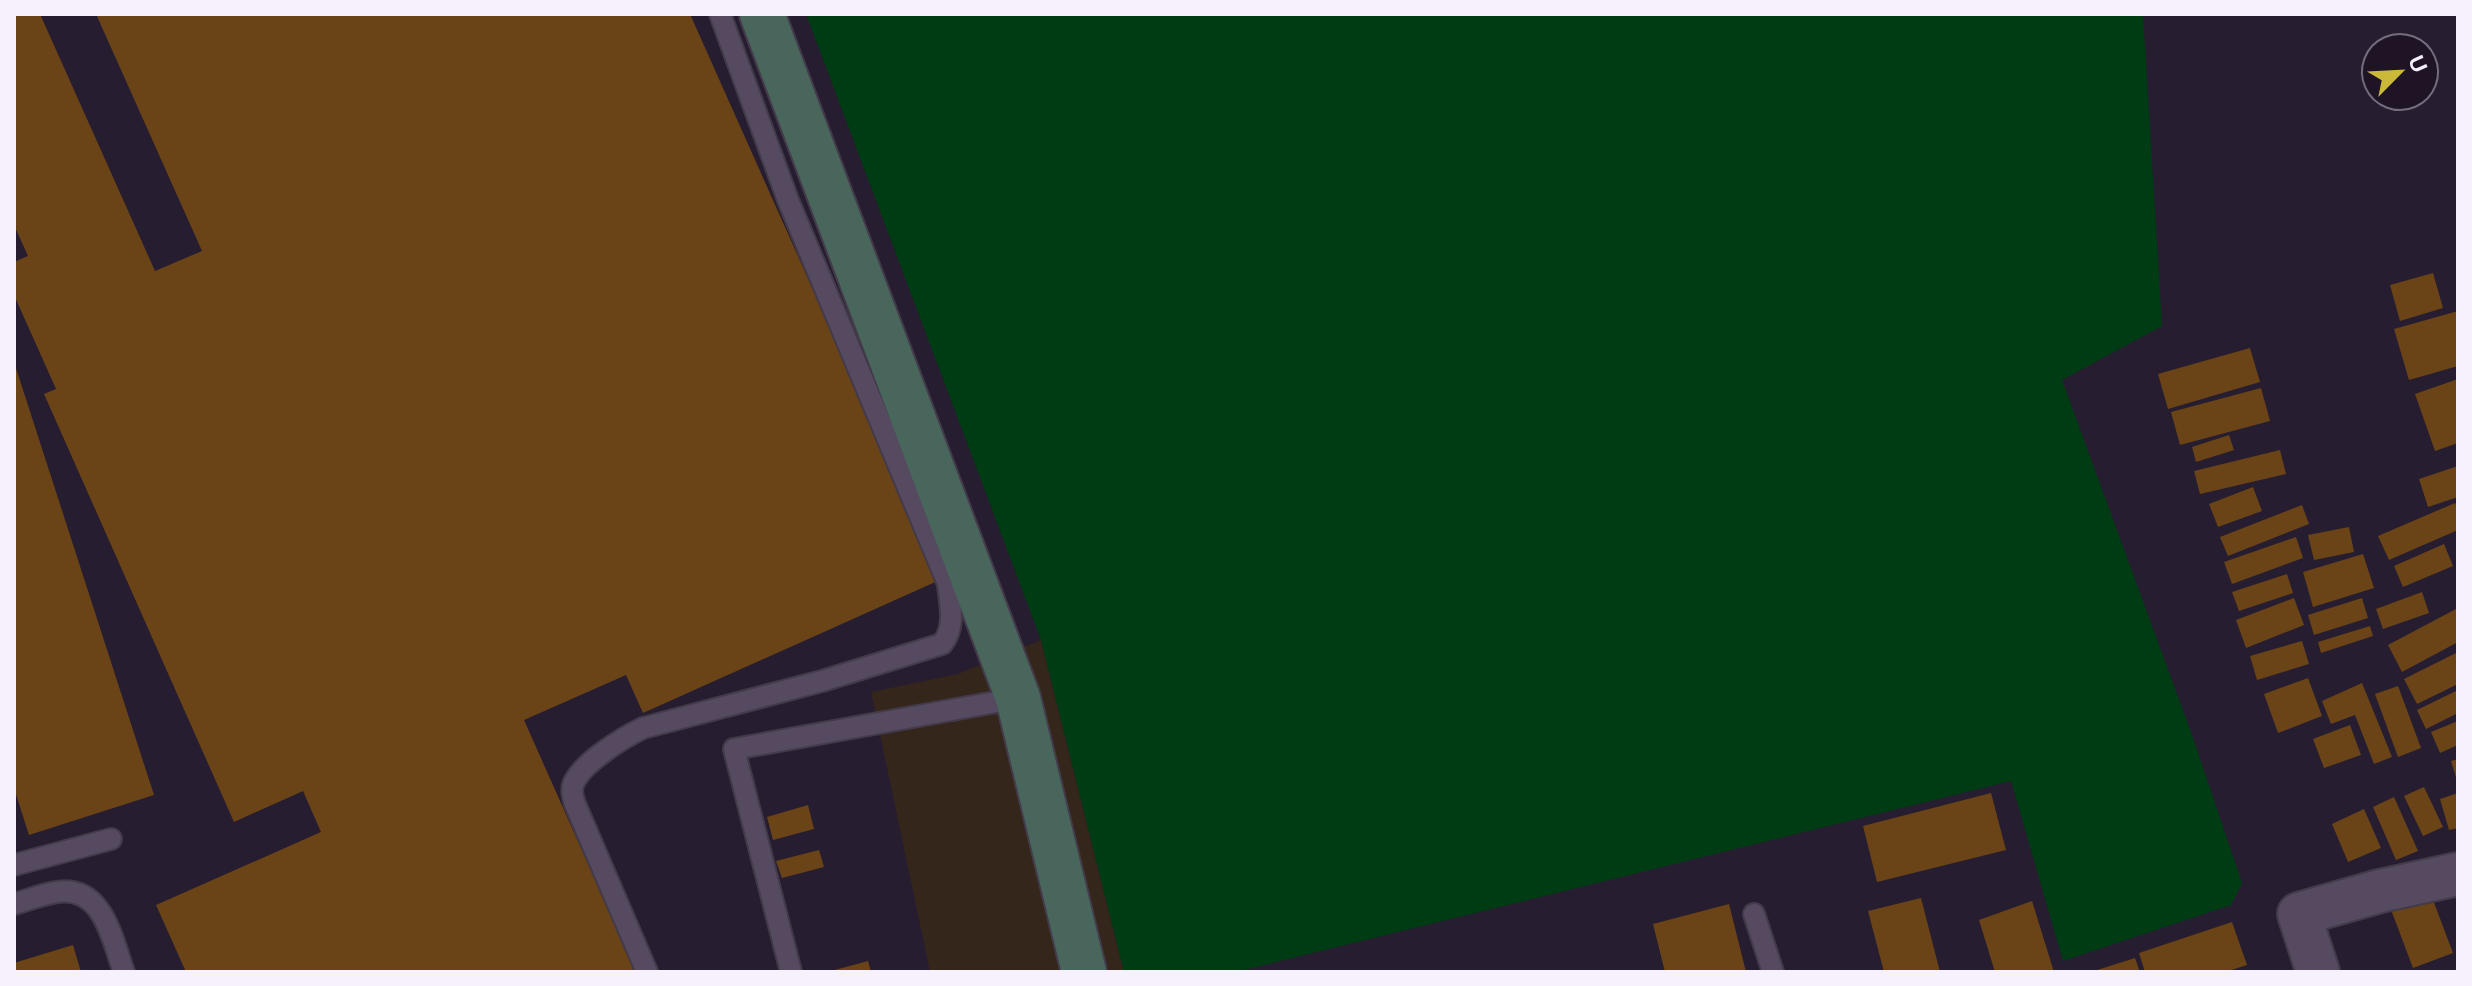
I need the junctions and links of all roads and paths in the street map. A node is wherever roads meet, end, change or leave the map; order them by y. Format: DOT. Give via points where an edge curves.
graph roads {
  1 [pos="720,14"];
  2 [pos="762,14"];
  3 [pos="1018,698"];
  4 [pos="111,839"];
  5 [pos="14,863"];
  6 [pos="2458,874"];
  7 [pos="14,904"];
  8 [pos="1754,914"];
  9 [pos="124,972"];
  10 [pos="647,972"];
  11 [pos="791,972"];
  12 [pos="1084,972"];
  13 [pos="1773,972"];
  14 [pos="2318,972"];
  1 -- 10 [label="lane" via="788,200 948,584 951,624 942,644 643,728 579,773 571,788 575,804"];
  2 -- 3 [label="street"];
  3 -- 11 [label="lane" via="734,749"];
  3 -- 12 [label="street"];
  4 -- 5 [label="lane"];
  6 -- 14 [label="street" via="2299,914"];
  7 -- 9 [label="lane" via="60,891 84,894 99,909"];
  8 -- 13 [label="lane"];
}
